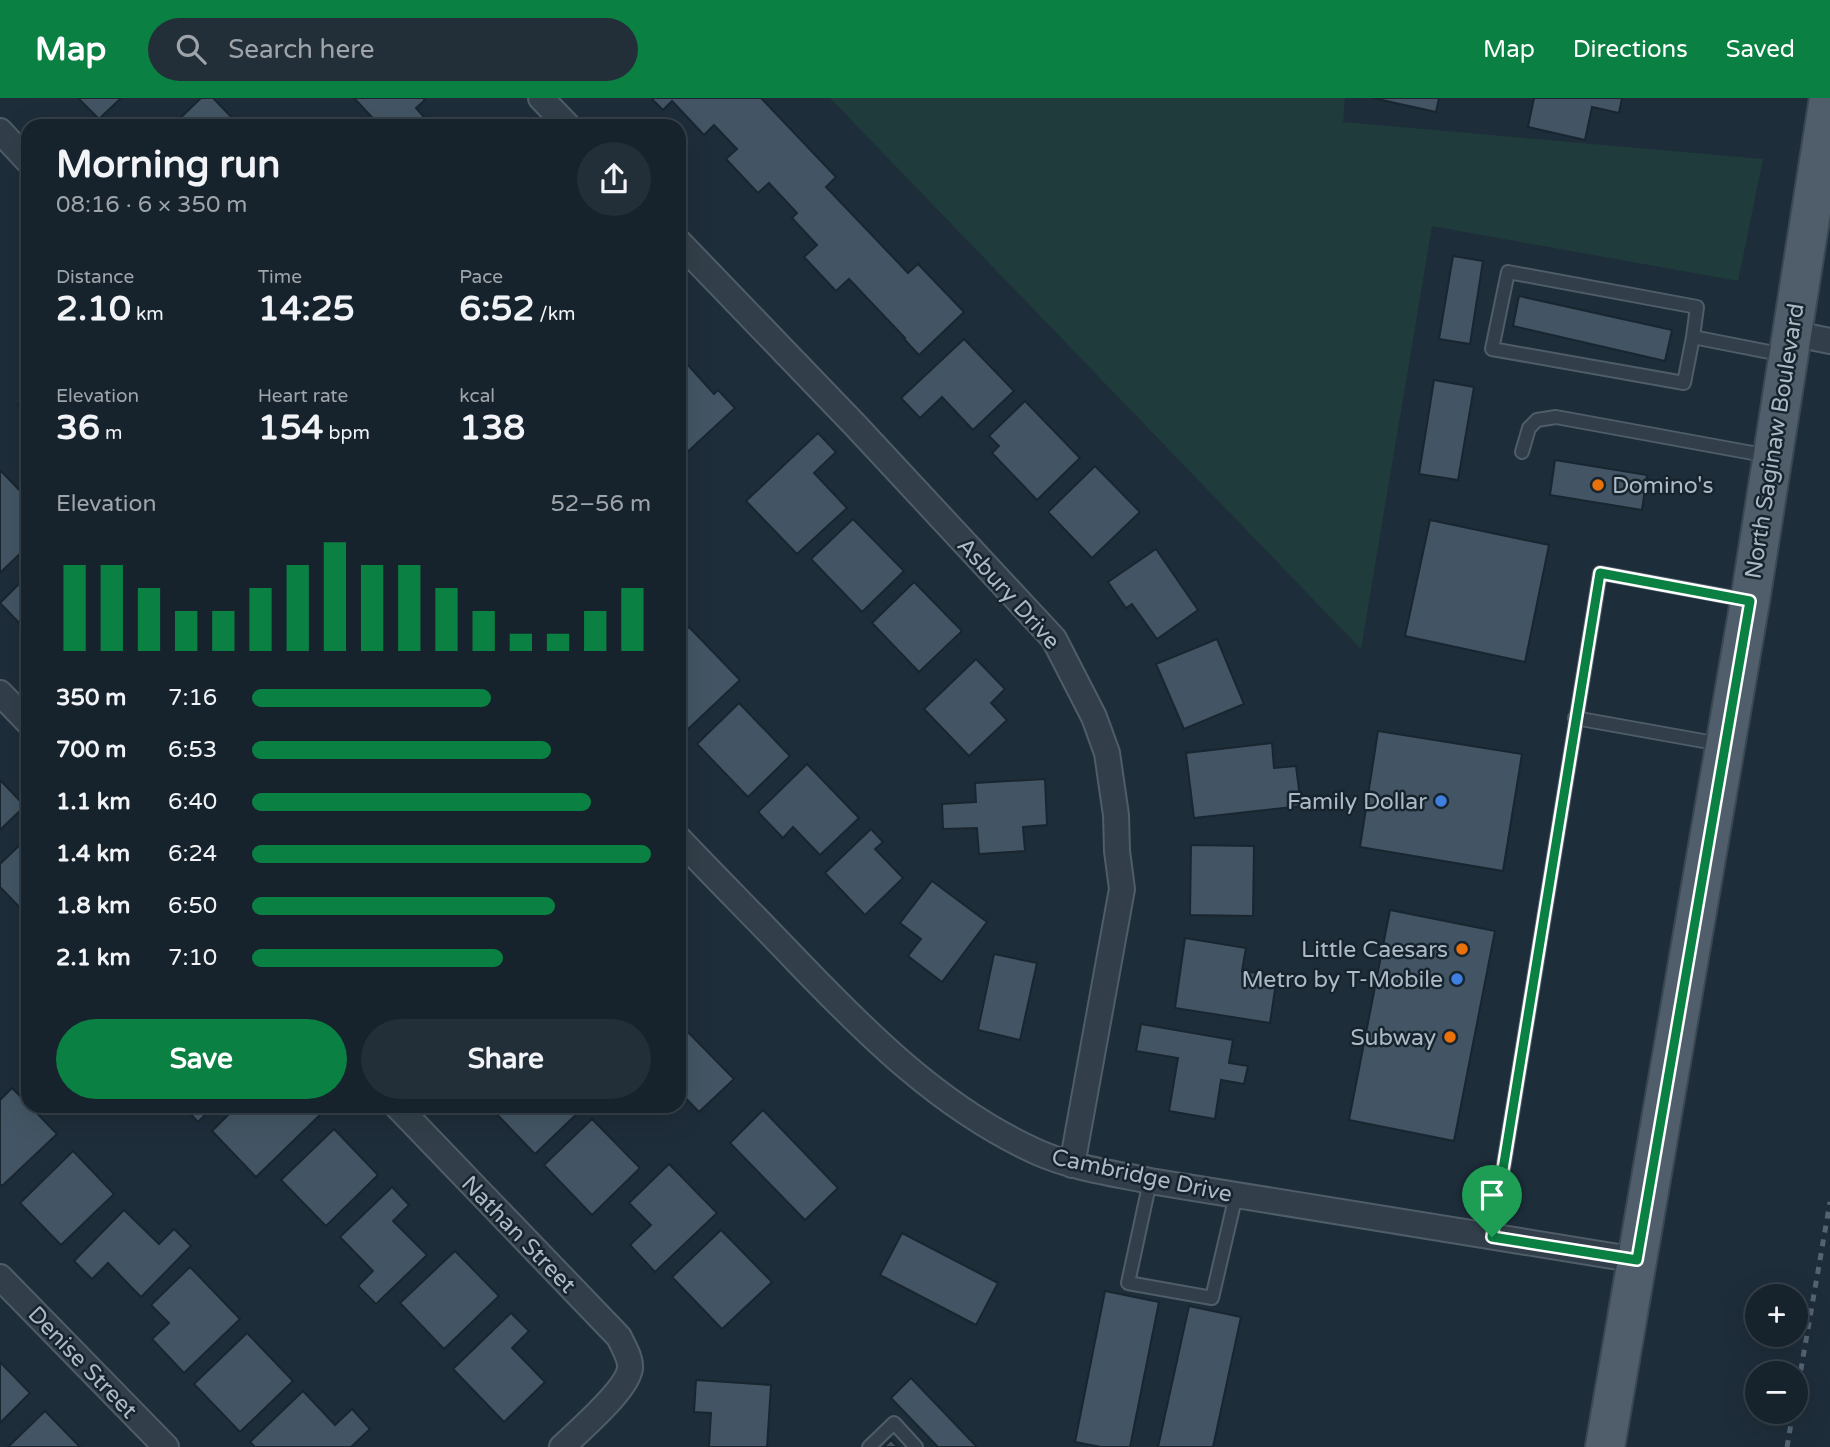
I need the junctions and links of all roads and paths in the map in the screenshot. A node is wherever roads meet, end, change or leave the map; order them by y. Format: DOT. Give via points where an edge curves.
graph roads {
  1 [pos="541,98"];
  2 [pos="1829,98"];
  3 [pos="561,119"];
  4 [pos="0,131"];
  5 [pos="21,154"];
  6 [pos="686,249"];
  7 [pos="1693,337"];
  8 [pos="1830,341"];
  9 [pos="1789,345"];
  10 [pos="1522,453"];
  11 [pos="1772,456"];
  12 [pos="1750,601"];
  13 [pos="0,693"];
  14 [pos="21,715"];
  15 [pos="1575,718"];
  16 [pos="1724,745"];
  17 [pos="686,846"];
  18 [pos="404,1113"];
  19 [pos="1072,1165"];
  20 [pos="1150,1181"];
  21 [pos="1236,1195"];
  22 [pos="1492,1237"];
  23 [pos="1637,1260"];
  24 [pos="0,1277"];
  25 [pos="166,1447"];
  26 [pos="562,1447"];
  27 [pos="869,1447"];
  28 [pos="916,1447"];
  29 [pos="1605,1447"];
  1 -- 3 [label="street"];
  2 -- 9 [label="main road, North Saginaw Boulevard"];
  4 -- 5 [label="street"];
  6 -- 19 [label="street, Asbury Drive" via="1055,639 1094,717 1107,753 1122,889"];
  7 -- 7 [label="lane" via="1698,307 1508,271 1492,349 1684,383"];
  7 -- 9 [label="lane"];
  8 -- 9 [label="street"];
  9 -- 11 [label="main road, North Saginaw Boulevard"];
  10 -- 11 [label="lane" via="1529,428 1537,419 1556,417"];
  11 -- 12 [label="main road, North Saginaw Boulevard"];
  12 -- 15 [label="lane" via="1600,573"];
  12 -- 16 [label="main road, North Saginaw Boulevard"];
  13 -- 14 [label="street"];
  15 -- 16 [label="lane"];
  15 -- 22 [label="lane"];
  16 -- 23 [label="main road, North Saginaw Boulevard"];
  17 -- 19 [label="street, Cambridge Drive" via="906,1068 986,1124"];
  18 -- 26 [label="street, Nathan Street" via="619,1337 630,1368 624,1380"];
  19 -- 20 [label="street, Cambridge Drive"];
  20 -- 21 [label="street, Cambridge Drive"];
  20 -- 21 [label="lane" via="1128,1283 1212,1298"];
  21 -- 22 [label="street, Cambridge Drive"];
  22 -- 23 [label="street, Cambridge Drive"];
  23 -- 29 [label="main road, North Saginaw Boulevard"];
  24 -- 25 [label="street, Denise Street"];
  27 -- 28 [label="lane" via="894,1423"];
}
